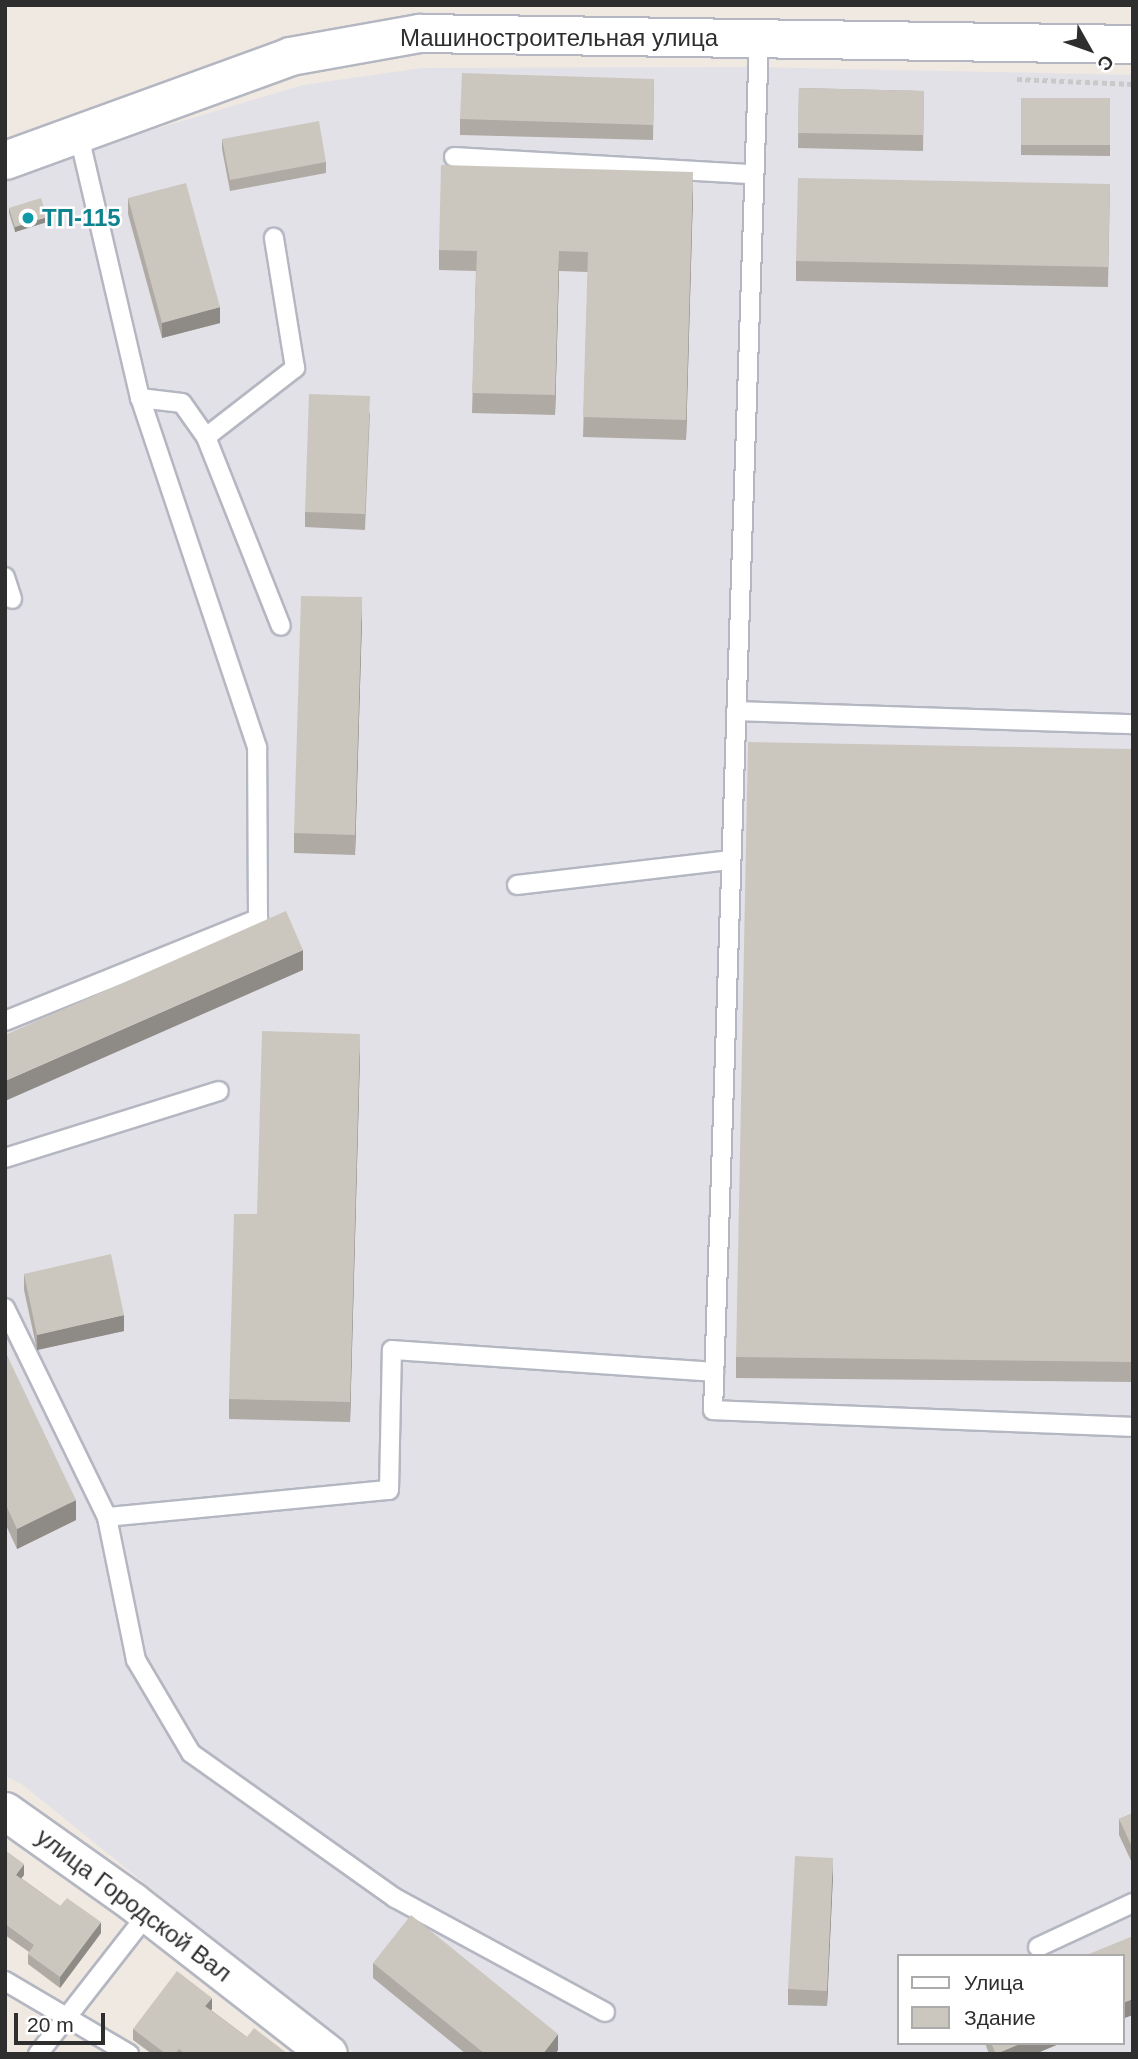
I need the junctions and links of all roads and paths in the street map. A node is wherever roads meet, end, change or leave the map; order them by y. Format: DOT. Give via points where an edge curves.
graph roads {
  1 [pos="759,39"];
  2 [pos="1133,44"];
  3 [pos="1012,79"];
  4 [pos="1133,84"];
  5 [pos="78,132"];
  6 [pos="454,157"];
  7 [pos="5,160"];
  8 [pos="752,174"];
  9 [pos="274,238"];
  10 [pos="140,398"];
  11 [pos="206,437"];
  12 [pos="5,577"];
  13 [pos="12,599"];
  14 [pos="281,626"];
  15 [pos="736,711"];
  16 [pos="1133,724"];
  17 [pos="731,860"];
  18 [pos="517,885"];
  19 [pos="5,1021"];
  20 [pos="219,1091"];
  21 [pos="5,1158"];
  22 [pos="5,1308"];
  23 [pos="715,1372"];
  24 [pos="1133,1427"];
  25 [pos="107,1517"];
  26 [pos="5,1811"];
  27 [pos="1133,1903"];
  28 [pos="148,1913"];
  29 [pos="1038,1947"];
  30 [pos="5,1981"];
  31 [pos="605,2012"];
  32 [pos="68,2020"];
  33 [pos="38,2054"];
  34 [pos="130,2054"];
  35 [pos="328,2054"];
  1 -- 2 [label="street, Машиностроительная улица"];
  1 -- 5 [label="street, Машиностроительная улица" via="419,33 290,56"];
  1 -- 8 [label="lane"];
  3 -- 4 [label="path"];
  5 -- 7 [label="street, Машиностроительная улица"];
  5 -- 10 [label="lane"];
  6 -- 8 [label="lane"];
  8 -- 15 [label="lane"];
  9 -- 11 [label="lane" via="295,368"];
  10 -- 11 [label="lane" via="182,403"];
  10 -- 19 [label="lane" via="257,747 258,919"];
  11 -- 14 [label="lane"];
  12 -- 13 [label="lane"];
  15 -- 16 [label="lane"];
  15 -- 17 [label="lane"];
  17 -- 18 [label="lane"];
  17 -- 23 [label="lane"];
  20 -- 21 [label="lane"];
  22 -- 25 [label="lane"];
  23 -- 24 [label="lane" via="713,1410"];
  23 -- 25 [label="lane" via="392,1350 389,1490"];
  25 -- 31 [label="lane" via="136,1660 191,1753 396,1898"];
  26 -- 28 [label="street, улица Городской Вал"];
  27 -- 29 [label="lane"];
  28 -- 32 [label="lane"];
  28 -- 35 [label="street, улица Городской Вал"];
  30 -- 32 [label="lane"];
  32 -- 33 [label="lane"];
  32 -- 34 [label="lane"];
}
